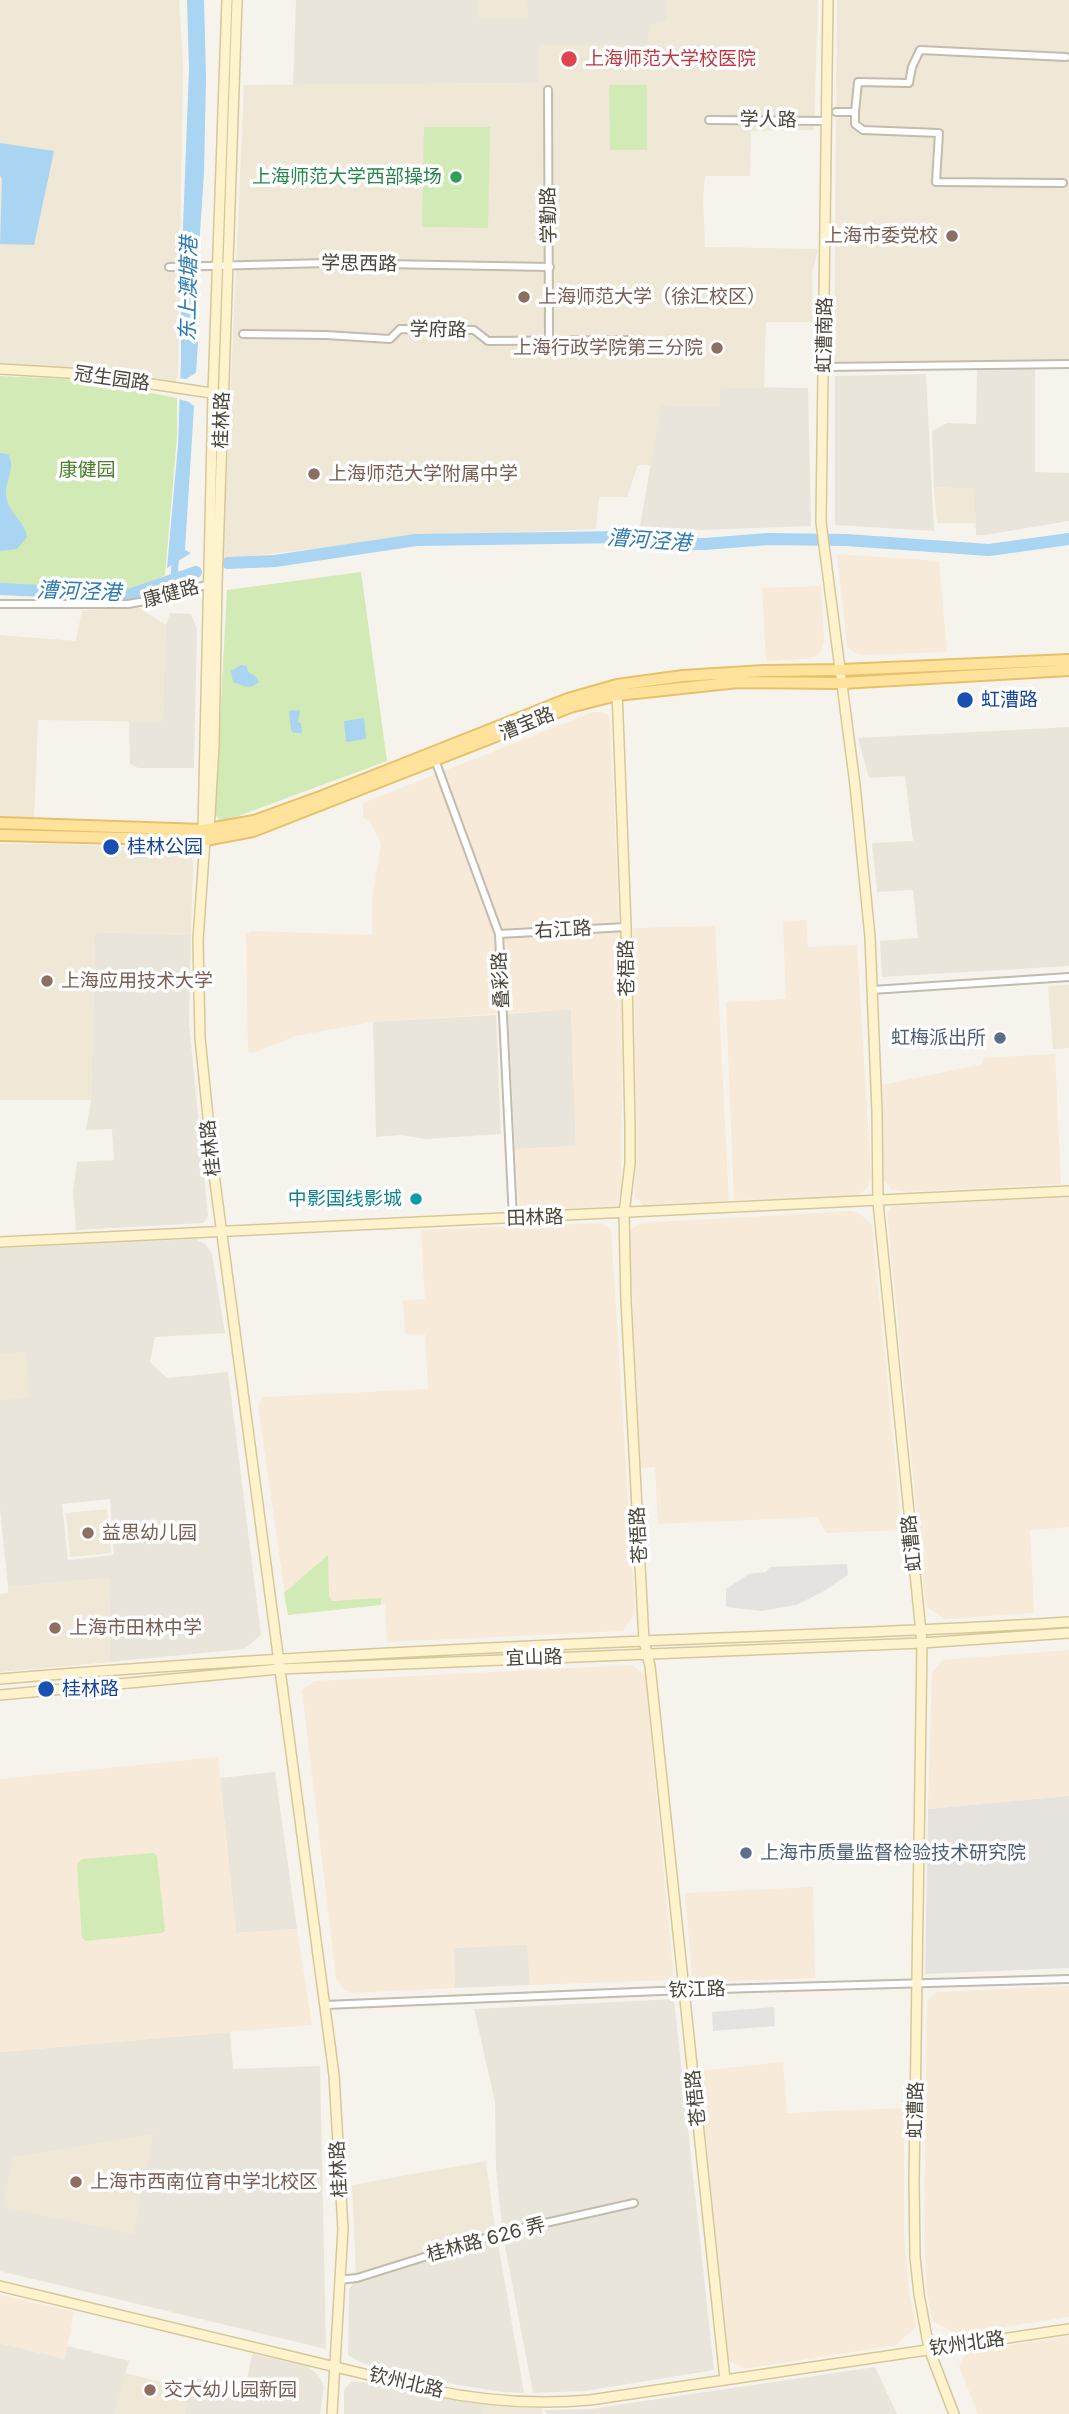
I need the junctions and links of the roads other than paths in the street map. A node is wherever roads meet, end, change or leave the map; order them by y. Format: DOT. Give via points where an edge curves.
graph roads {
  1 [pos="227,0"];
  2 [pos="236,0"];
  3 [pos="828,0"];
  4 [pos="1066,57"];
  5 [pos="548,90"];
  6 [pos="836,112"];
  7 [pos="855,112"];
  8 [pos="709,120"];
  9 [pos="827,121"];
  10 [pos="1063,183"];
  11 [pos="217,266"];
  12 [pos="228,266"];
  13 [pos="172,267"];
  14 [pos="550,267"];
  15 [pos="243,334"];
  16 [pos="549,340"];
  17 [pos="633,340"];
  18 [pos="1069,364"];
  19 [pos="824,367"];
  20 [pos="0,369"];
  21 [pos="213,393"];
  22 [pos="223,395"];
  23 [pos="212,583"];
  24 [pos="0,604"];
  25 [pos="1069,660"];
  26 [pos="841,670"];
  27 [pos="1069,670"];
  28 [pos="842,682"];
  29 [pos="617,690"];
  30 [pos="434,756"];
  31 [pos="0,823"];
  32 [pos="206,833"];
  33 [pos="0,835"];
  34 [pos="626,927"];
  35 [pos="499,934"];
  36 [pos="1069,977"];
  37 [pos="872,990"];
  38 [pos="1069,1191"];
  39 [pos="878,1202"];
  40 [pos="624,1213"];
  41 [pos="513,1219"];
  42 [pos="221,1233"];
  43 [pos="0,1242"];
  44 [pos="1069,1622"];
  45 [pos="921,1631"];
  46 [pos="1069,1633"];
  47 [pos="644,1641"];
  48 [pos="922,1643"];
  49 [pos="646,1653"];
  50 [pos="277,1658"];
  51 [pos="279,1670"];
  52 [pos="0,1679"];
  53 [pos="0,1695"];
  54 [pos="1069,1979"];
  55 [pos="917,1985"];
  56 [pos="684,1990"];
  57 [pos="325,2005"];
  58 [pos="634,2203"];
  59 [pos="340,2280"];
  60 [pos="0,2286"];
  61 [pos="1069,2329"];
  62 [pos="929,2349"];
  63 [pos="335,2367"];
  64 [pos="725,2380"];
  65 [pos="332,2414"];
  66 [pos="954,2414"];
  1 -- 11 [label="main road, 桂林路"];
  2 -- 12 [label="main road, 桂林路"];
  3 -- 9 [label="main road, 虹漕南路"];
  4 -- 7 [label="street" via="920,50 909,83 858,82"];
  5 -- 14 [label="street, 学勤路"];
  6 -- 7 [label="street"];
  7 -- 10 [label="street" via="855,124 863,130 939,133 936,182"];
  8 -- 9 [label="street, 学人路"];
  9 -- 19 [label="main road, 虹漕南路"];
  11 -- 12 [label="street, 学思西路"];
  11 -- 13 [label="street, 学思西路"];
  11 -- 21 [label="main road, 桂林路"];
  12 -- 14 [label="street, 学思西路"];
  12 -- 22 [label="main road, 桂林路"];
  14 -- 16 [label="street, 学勤路"];
  15 -- 16 [label="street, 学府路" via="390,339 400,329 474,330 488,341"];
  16 -- 17 [label="street, 学府路"];
  18 -- 19 [label="street"];
  19 -- 26 [label="main road, 虹漕南路" via="821,522"];
  20 -- 21 [label="main road, 冠生园路" via="85,374"];
  21 -- 22 [label="main road, 冠生园路"];
  21 -- 23 [label="main road, 桂林路"];
  22 -- 23 [label="main road, 桂林路"];
  23 -- 24 [label="street, 康健路" via="128,604"];
  23 -- 32 [label="main road, 桂林路" via="214,744"];
  25 -- 26 [label="main road, 漕宝路"];
  26 -- 28 [label="main road, 虹漕路"];
  26 -- 29 [label="main road, 漕宝路" via="683,676"];
  27 -- 28 [label="main road, 漕宝路"];
  28 -- 29 [label="main road, 漕宝路" via="738,682"];
  28 -- 37 [label="main road, 虹漕路"];
  29 -- 30 [label="main road, 漕宝路"];
  29 -- 34 [label="main road, 苍梧路"];
  30 -- 32 [label="main road, 漕宝路" via="253,831"];
  30 -- 35 [label="street, 叠彩路"];
  31 -- 32 [label="main road, 漕宝路"];
  32 -- 33 [label="main road, 漕宝路"];
  32 -- 42 [label="main road, 桂林路" via="198,940 200,1038"];
  34 -- 35 [label="street, 右江路"];
  34 -- 40 [label="main road, 苍梧路" via="630,1151"];
  35 -- 41 [label="street, 叠彩路"];
  36 -- 37 [label="street"];
  37 -- 39 [label="main road, 虹漕路"];
  38 -- 39 [label="main road, 田林路"];
  39 -- 40 [label="main road, 田林路"];
  39 -- 45 [label="main road, 虹漕路"];
  40 -- 41 [label="main road, 田林路"];
  40 -- 47 [label="main road, 苍梧路"];
  41 -- 42 [label="main road, 田林路"];
  42 -- 43 [label="main road, 田林路"];
  42 -- 50 [label="main road, 桂林路"];
  44 -- 45 [label="main road, 宜山路"];
  45 -- 47 [label="main road, 宜山路"];
  45 -- 48 [label="main road, 虹漕路"];
  46 -- 48 [label="main road, 宜山路"];
  47 -- 49 [label="main road, 苍梧路"];
  47 -- 50 [label="main road, 宜山路"];
  48 -- 49 [label="main road, 宜山路"];
  48 -- 55 [label="main road, 虹漕路"];
  49 -- 51 [label="main road, 宜山路"];
  49 -- 56 [label="main road, 苍梧路"];
  50 -- 51 [label="main road, 桂林路"];
  50 -- 52 [label="main road, 宜山路"];
  51 -- 53 [label="main road, 宜山路"];
  51 -- 57 [label="main road, 桂林路"];
  54 -- 55 [label="street, 钦江路"];
  55 -- 56 [label="street, 钦江路"];
  55 -- 62 [label="main road, 虹漕路" via="915,2257"];
  56 -- 57 [label="street, 钦江路"];
  56 -- 64 [label="main road, 苍梧路"];
  57 -- 59 [label="main road, 桂林路" via="342,2215"];
  58 -- 59 [label="street, 桂林路 626 弄" via="501,2233"];
  59 -- 63 [label="main road, 桂林路"];
  60 -- 63 [label="main road, 钦州北路"];
  61 -- 62 [label="main road, 钦州北路"];
  62 -- 64 [label="main road, 钦州北路"];
  62 -- 66 [label="main road, 虹漕路"];
  63 -- 64 [label="main road, 钦州北路" via="463,2396 525,2403 590,2400"];
  63 -- 65 [label="main road, 桂林路"];
}
